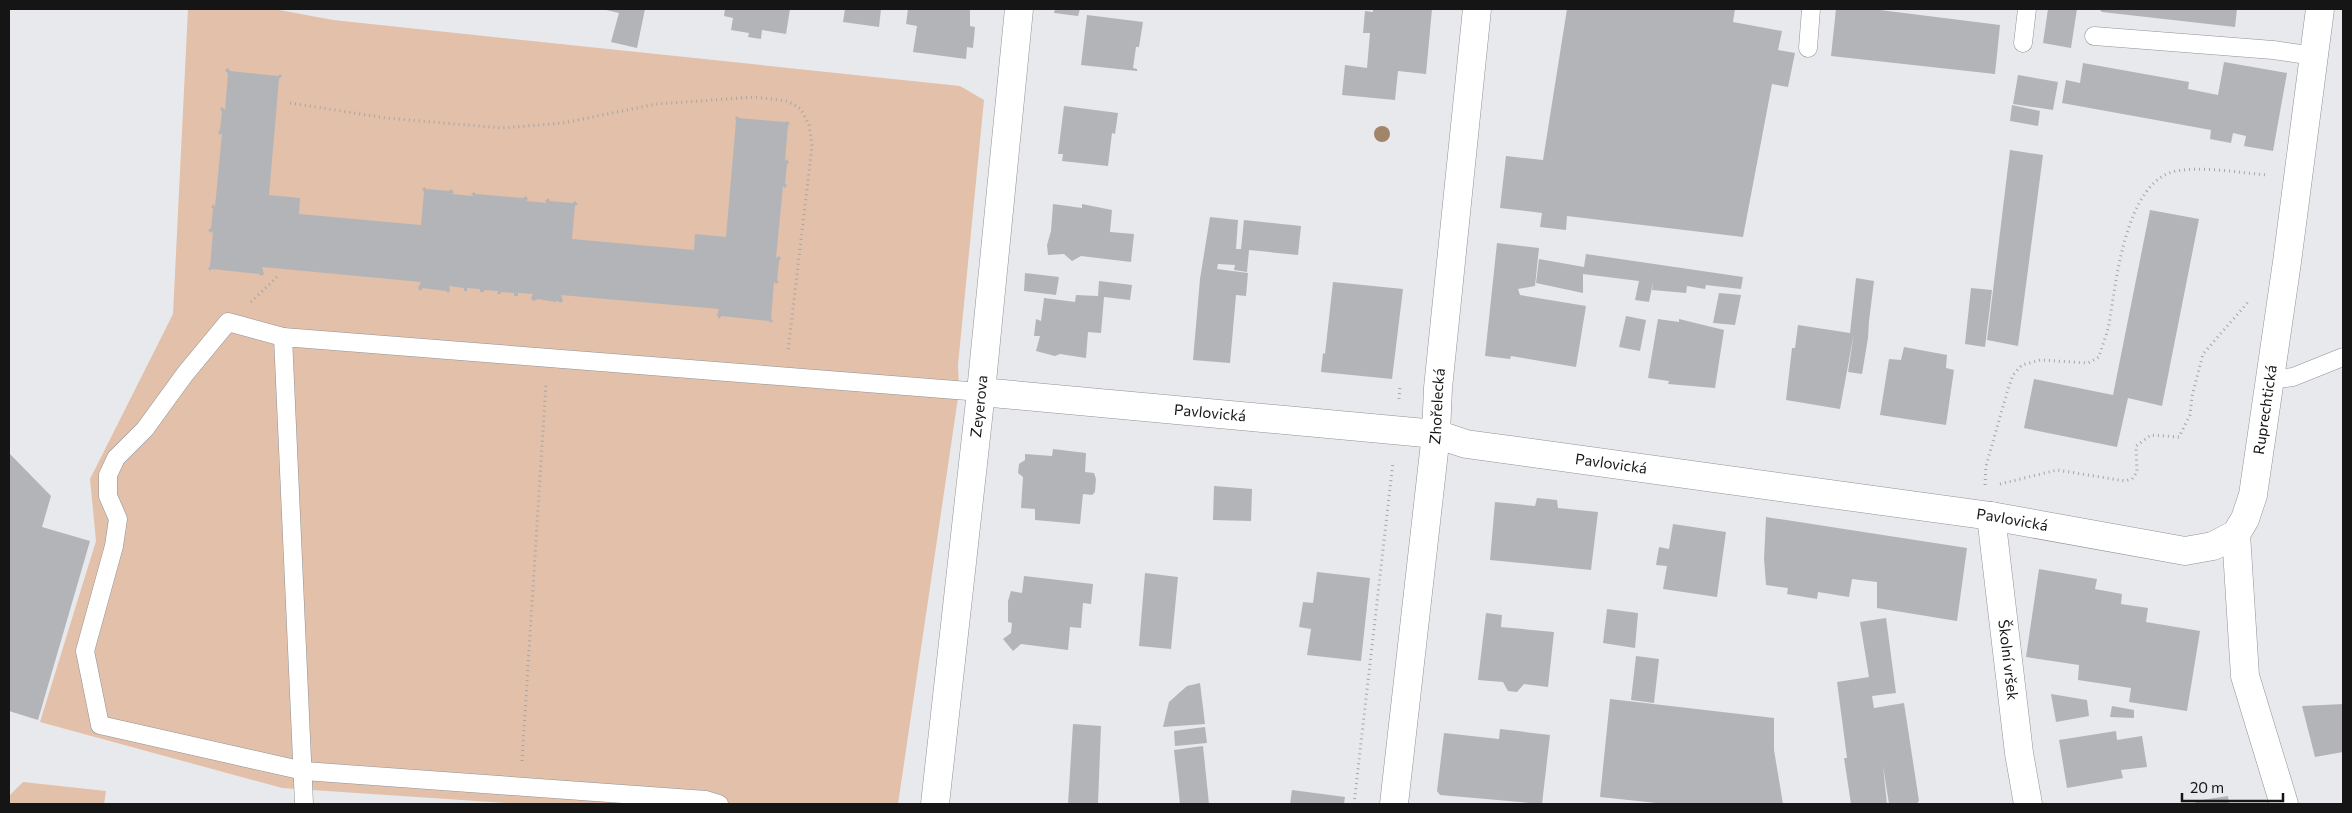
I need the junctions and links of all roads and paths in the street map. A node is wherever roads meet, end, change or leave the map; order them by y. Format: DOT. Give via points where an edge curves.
graph roads {
  1 [pos="1019,9"];
  2 [pos="1477,9"];
  3 [pos="1811,9"];
  4 [pos="2027,9"];
  5 [pos="2320,9"];
  6 [pos="2094,36"];
  7 [pos="2023,43"];
  8 [pos="1808,48"];
  9 [pos="2314,56"];
  10 [pos="290,102"];
  11 [pos="2274,175"];
  12 [pos="2256,294"];
  13 [pos="283,337"];
  14 [pos="548,357"];
  15 [pos="2343,357"];
  16 [pos="785,376"];
  17 [pos="2270,380"];
  18 [pos="981,392"];
  19 [pos="1436,434"];
  20 [pos="1394,462"];
  21 [pos="1991,516"];
  22 [pos="2236,534"];
  23 [pos="304,771"];
  24 [pos="520,786"];
  25 [pos="304,804"];
  26 [pos="719,804"];
  27 [pos="935,804"];
  28 [pos="1354,804"];
  29 [pos="1394,804"];
  30 [pos="2028,804"];
  31 [pos="2284,804"];
  1 -- 18 [label="street, Zeyerova"];
  2 -- 19 [label="street, Zhořelecká"];
  3 -- 8 [label="lane"];
  4 -- 7 [label="lane"];
  5 -- 9 [label="street, Ruprechtická"];
  6 -- 9 [label="lane"];
  9 -- 17 [label="street, Ruprechtická"];
  10 -- 16 [label="path" via="386,118 502,128 563,123 656,104 755,97 787,101 801,109 809,125 812,146"];
  11 -- 12 [label="path" via="2194,170 2174,172 2156,181 2129,224 2099,357 2088,363 2040,360 2022,365 2013,375 1986,466 1984,488 2057,470 2125,481 2132,479 2137,472 2136,446 2151,435 2179,437 2190,415 2203,354"];
  13 -- 14 [label="lane"];
  13 -- 23 [label="lane"];
  13 -- 23 [label="lane" via="228,322 145,429 116,458 108,476 108,496 118,519 114,546 85,651 100,725"];
  14 -- 16 [label="lane"];
  14 -- 24 [label="path"];
  15 -- 17 [label="lane" via="2294,377"];
  16 -- 18 [label="lane"];
  17 -- 22 [label="street, Ruprechtická" via="2253,495"];
  18 -- 19 [label="street, Pavlovická"];
  18 -- 27 [label="street, Zeyerova"];
  19 -- 21 [label="street, Pavlovická" via="1466,444"];
  19 -- 29 [label="street, Zhořelecká"];
  20 -- 28 [label="path"];
  21 -- 22 [label="street, Pavlovická" via="2185,551 2213,546"];
  21 -- 30 [label="street, Školní vršek"];
  22 -- 31 [label="street" via="2245,676"];
  23 -- 24 [label="lane"];
  23 -- 25 [label="lane"];
  24 -- 26 [label="lane" via="706,800"];
}
